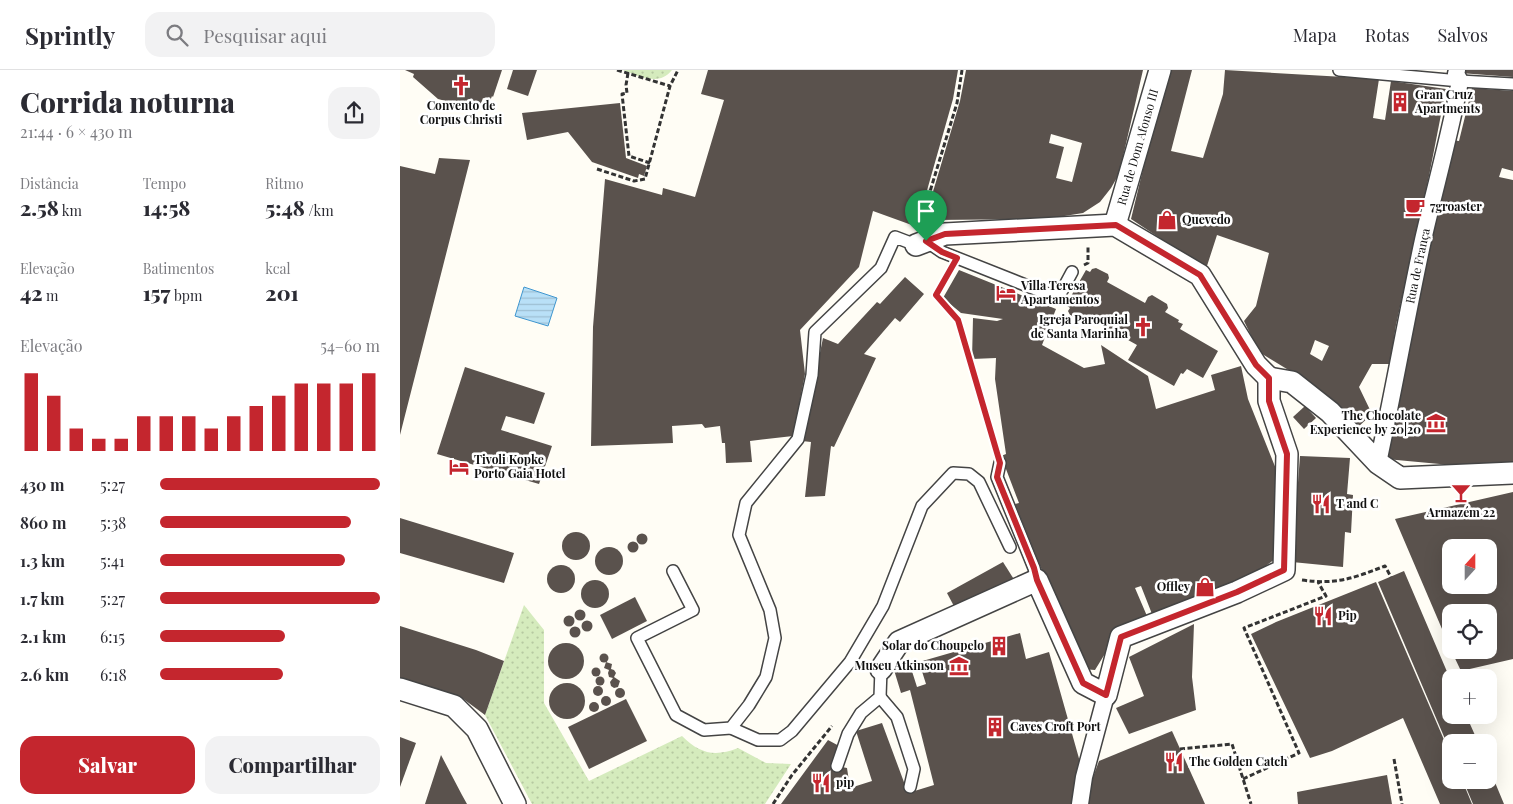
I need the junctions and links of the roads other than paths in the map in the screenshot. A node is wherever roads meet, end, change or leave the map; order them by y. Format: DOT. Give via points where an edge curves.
graph roads {
  1 [pos="1160,70"];
  2 [pos="1339,70"];
  3 [pos="1458,76"];
  4 [pos="1513,84"];
  5 [pos="1116,225"];
  6 [pos="921,243"];
  7 [pos="1072,272"];
  8 [pos="1269,378"];
  9 [pos="1000,463"];
  10 [pos="1378,463"];
  11 [pos="1513,473"];
  12 [pos="1010,547"];
  13 [pos="674,571"];
  14 [pos="1037,580"];
  15 [pos="881,669"];
  16 [pos="400,689"];
  17 [pos="1106,695"];
  18 [pos="880,697"];
  19 [pos="731,728"];
  20 [pos="837,766"];
  21 [pos="910,787"];
  22 [pos="514,804"];
  23 [pos="1080,804"];
  1 -- 5 [label="street, Rua de Dom Afonso III"];
  2 -- 3 [label="lane"];
  3 -- 4 [label="lane"];
  3 -- 10 [label="street, Rua de França" via="1450,130 1423,238"];
  5 -- 6 [label="street" via="945,234"];
  5 -- 8 [label="street" via="1200,275 1256,365"];
  6 -- 7 [label="lane" via="1058,298"];
  6 -- 19 [label="lane" via="895,238 881,268 815,332 812,375 798,438 746,503 740,535 770,610 774,638 766,677"];
  8 -- 10 [label="street" via="1292,382 1330,412"];
  8 -- 17 [label="street" via="1269,401 1287,454 1284,570 1121,637"];
  9 -- 14 [label="lane" via="997,477"];
  10 -- 11 [label="street" via="1400,478"];
  12 -- 19 [label="lane" via="979,482 969,474 953,473 922,506 883,606 850,662 792,731 780,740 758,740"];
  13 -- 19 [label="lane" via="692,610 637,638 676,715 704,730"];
  14 -- 15 [label="street" via="899,642"];
  14 -- 17 [label="street" via="1083,683"];
  15 -- 18 [label="lane"];
  16 -- 22 [label="street" via="454,706 460,711 477,729"];
  17 -- 23 [label="street"];
  18 -- 20 [label="lane" via="860,713 848,734"];
  18 -- 21 [label="lane" via="896,717 911,760 914,769"];
}
